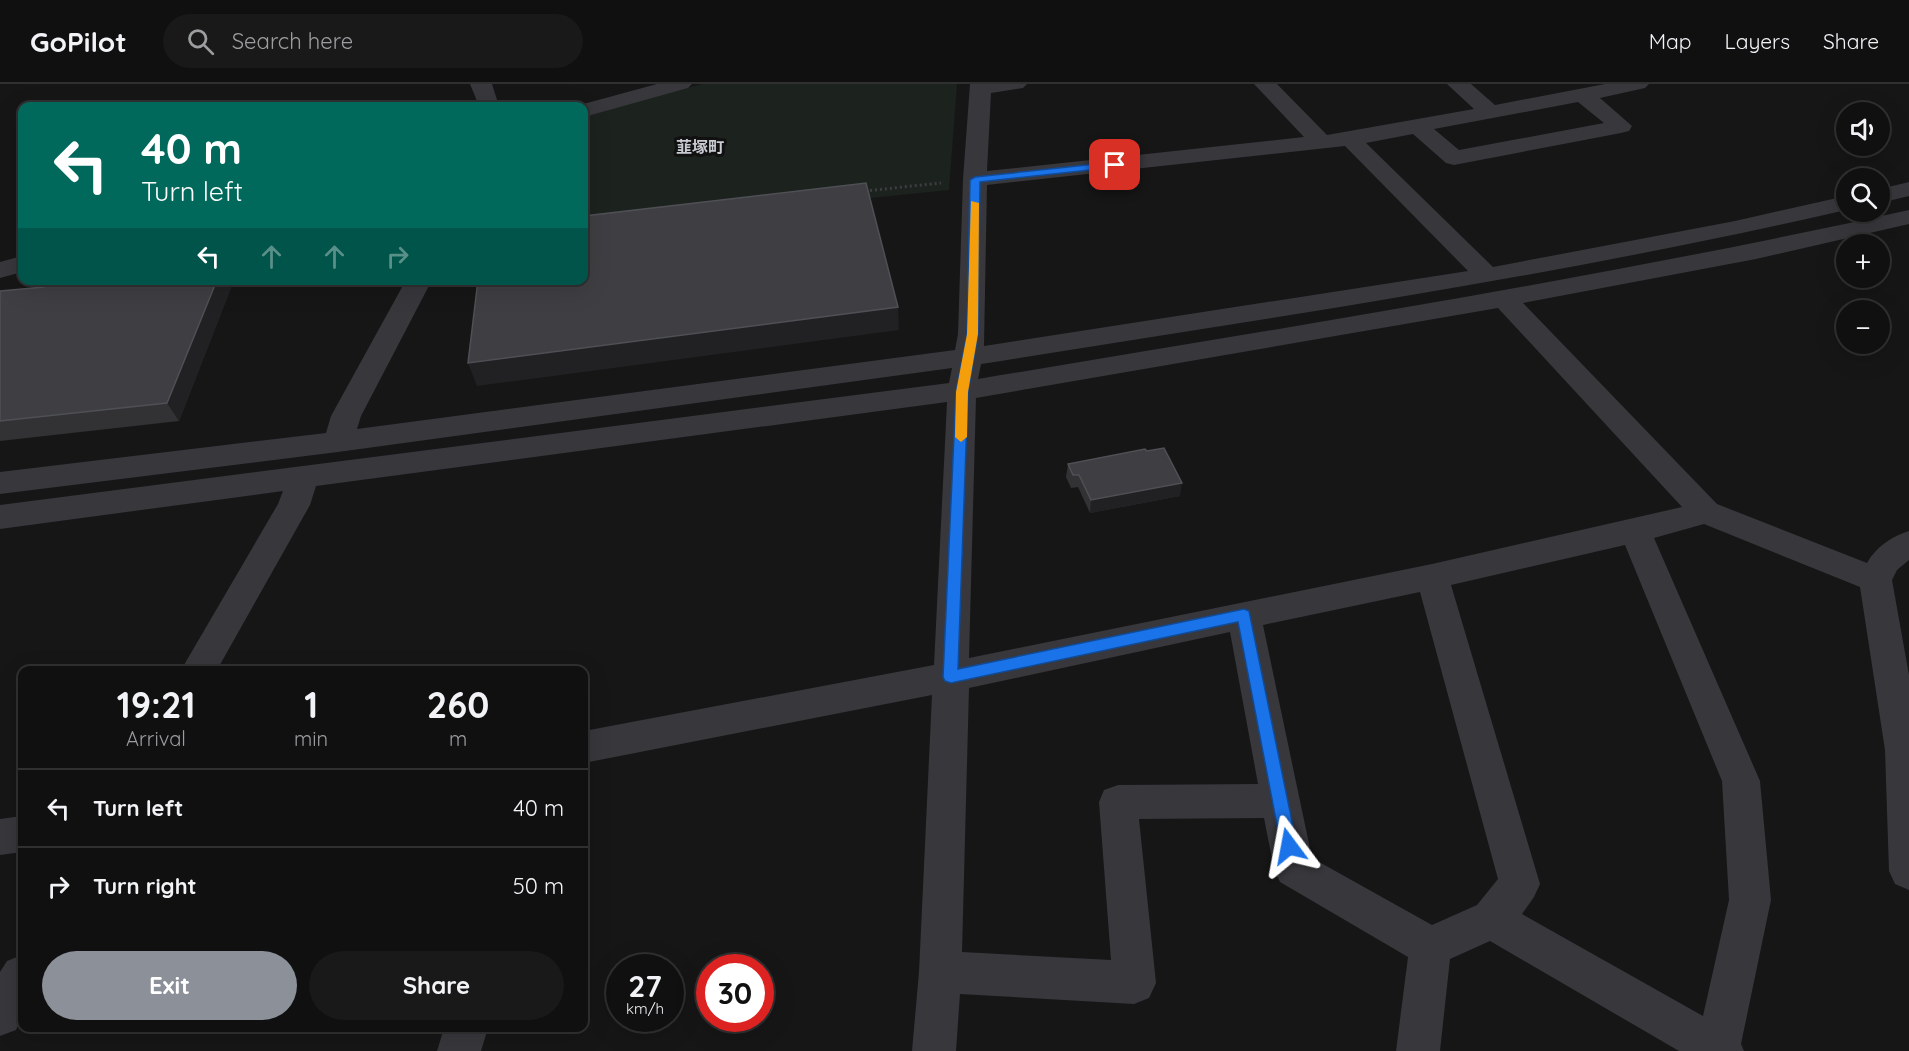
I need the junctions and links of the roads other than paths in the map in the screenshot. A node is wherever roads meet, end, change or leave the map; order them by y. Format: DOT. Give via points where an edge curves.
graph roads {
  1 [pos="481,84"];
  2 [pos="681,84"];
  3 [pos="1016,84"];
  4 [pos="1265,84"];
  5 [pos="1458,84"];
  6 [pos="1638,84"];
  7 [pos="981,86"];
  8 [pos="1582,94"];
  9 [pos="488,102"];
  10 [pos="588,109"];
  11 [pos="1491,112"];
  12 [pos="1418,126"];
  13 [pos="1350,139"];
  14 [pos="1320,141"];
  15 [pos="975,180"];
  16 [pos="1909,189"];
  17 [pos="1890,194"];
  18 [pos="1836,205"];
  19 [pos="1909,217"];
  20 [pos="18,265"];
  21 [pos="0,270"];
  22 [pos="1487,276"];
  23 [pos="416,285"];
  24 [pos="1504,299"];
  25 [pos="968,357"];
  26 [pos="962,392"];
  27 [pos="338,442"];
  28 [pos="303,478"];
  29 [pos="0,483"];
  30 [pos="1706,512"];
  31 [pos="0,517"];
  32 [pos="1635,531"];
  33 [pos="1909,543"];
  34 [pos="1432,577"];
  35 [pos="1875,580"];
  36 [pos="1244,615"];
  37 [pos="201,666"];
  38 [pos="951,677"];
  39 [pos="588,746"];
  40 [pos="1906,751"];
  41 [pos="1279,801"];
  42 [pos="18,835"];
  43 [pos="0,837"];
  44 [pos="1909,871"];
  45 [pos="1492,919"];
  46 [pos="1430,947"];
  47 [pos="940,972"];
  48 [pos="18,983"];
  49 [pos="0,1014"];
  50 [pos="465,1032"];
  51 [pos="1720,1050"];
  52 [pos="459,1051"];
  53 [pos="934,1051"];
  54 [pos="1418,1051"];
  1 -- 9 [label="street"];
  2 -- 10 [label="street"];
  3 -- 7 [label="street"];
  4 -- 14 [label="street"];
  5 -- 11 [label="street"];
  6 -- 8 [label="street"];
  7 -- 15 [label="street"];
  8 -- 11 [label="street"];
  8 -- 12 [label="street" via="1621,126 1454,158"];
  11 -- 12 [label="street"];
  12 -- 13 [label="street"];
  13 -- 14 [label="street"];
  13 -- 22 [label="street"];
  14 -- 15 [label="street"];
  15 -- 25 [label="street" via="972,334"];
  16 -- 17 [label="street"];
  18 -- 22 [label="street"];
  19 -- 24 [label="street"];
  20 -- 21 [label="street"];
  22 -- 25 [label="street"];
  23 -- 27 [label="street" via="346,416"];
  24 -- 26 [label="street"];
  24 -- 30 [label="street"];
  25 -- 26 [label="street"];
  25 -- 27 [label="street"];
  26 -- 28 [label="street"];
  26 -- 38 [label="street"];
  27 -- 29 [label="street"];
  28 -- 31 [label="street"];
  28 -- 37 [label="street" via="294,505"];
  30 -- 32 [label="street"];
  30 -- 35 [label="street"];
  32 -- 34 [label="street"];
  32 -- 51 [label="street" via="1741,782 1750,900"];
  33 -- 35 [label="street" via="1884,562"];
  34 -- 36 [label="street"];
  34 -- 45 [label="street" via="1520,884"];
  35 -- 40 [label="street"];
  36 -- 38 [label="street"];
  36 -- 41 [label="street"];
  38 -- 39 [label="street"];
  38 -- 47 [label="street"];
  40 -- 44 [label="street"];
  41 -- 46 [label="street" via="1294,869"];
  41 -- 47 [label="street" via="1118,802 1134,983"];
  42 -- 43 [label="street"];
  45 -- 46 [label="street"];
  45 -- 51 [label="street"];
  46 -- 54 [label="street"];
  47 -- 53 [label="street"];
  48 -- 49 [label="street"];
  50 -- 52 [label="street"];
}
